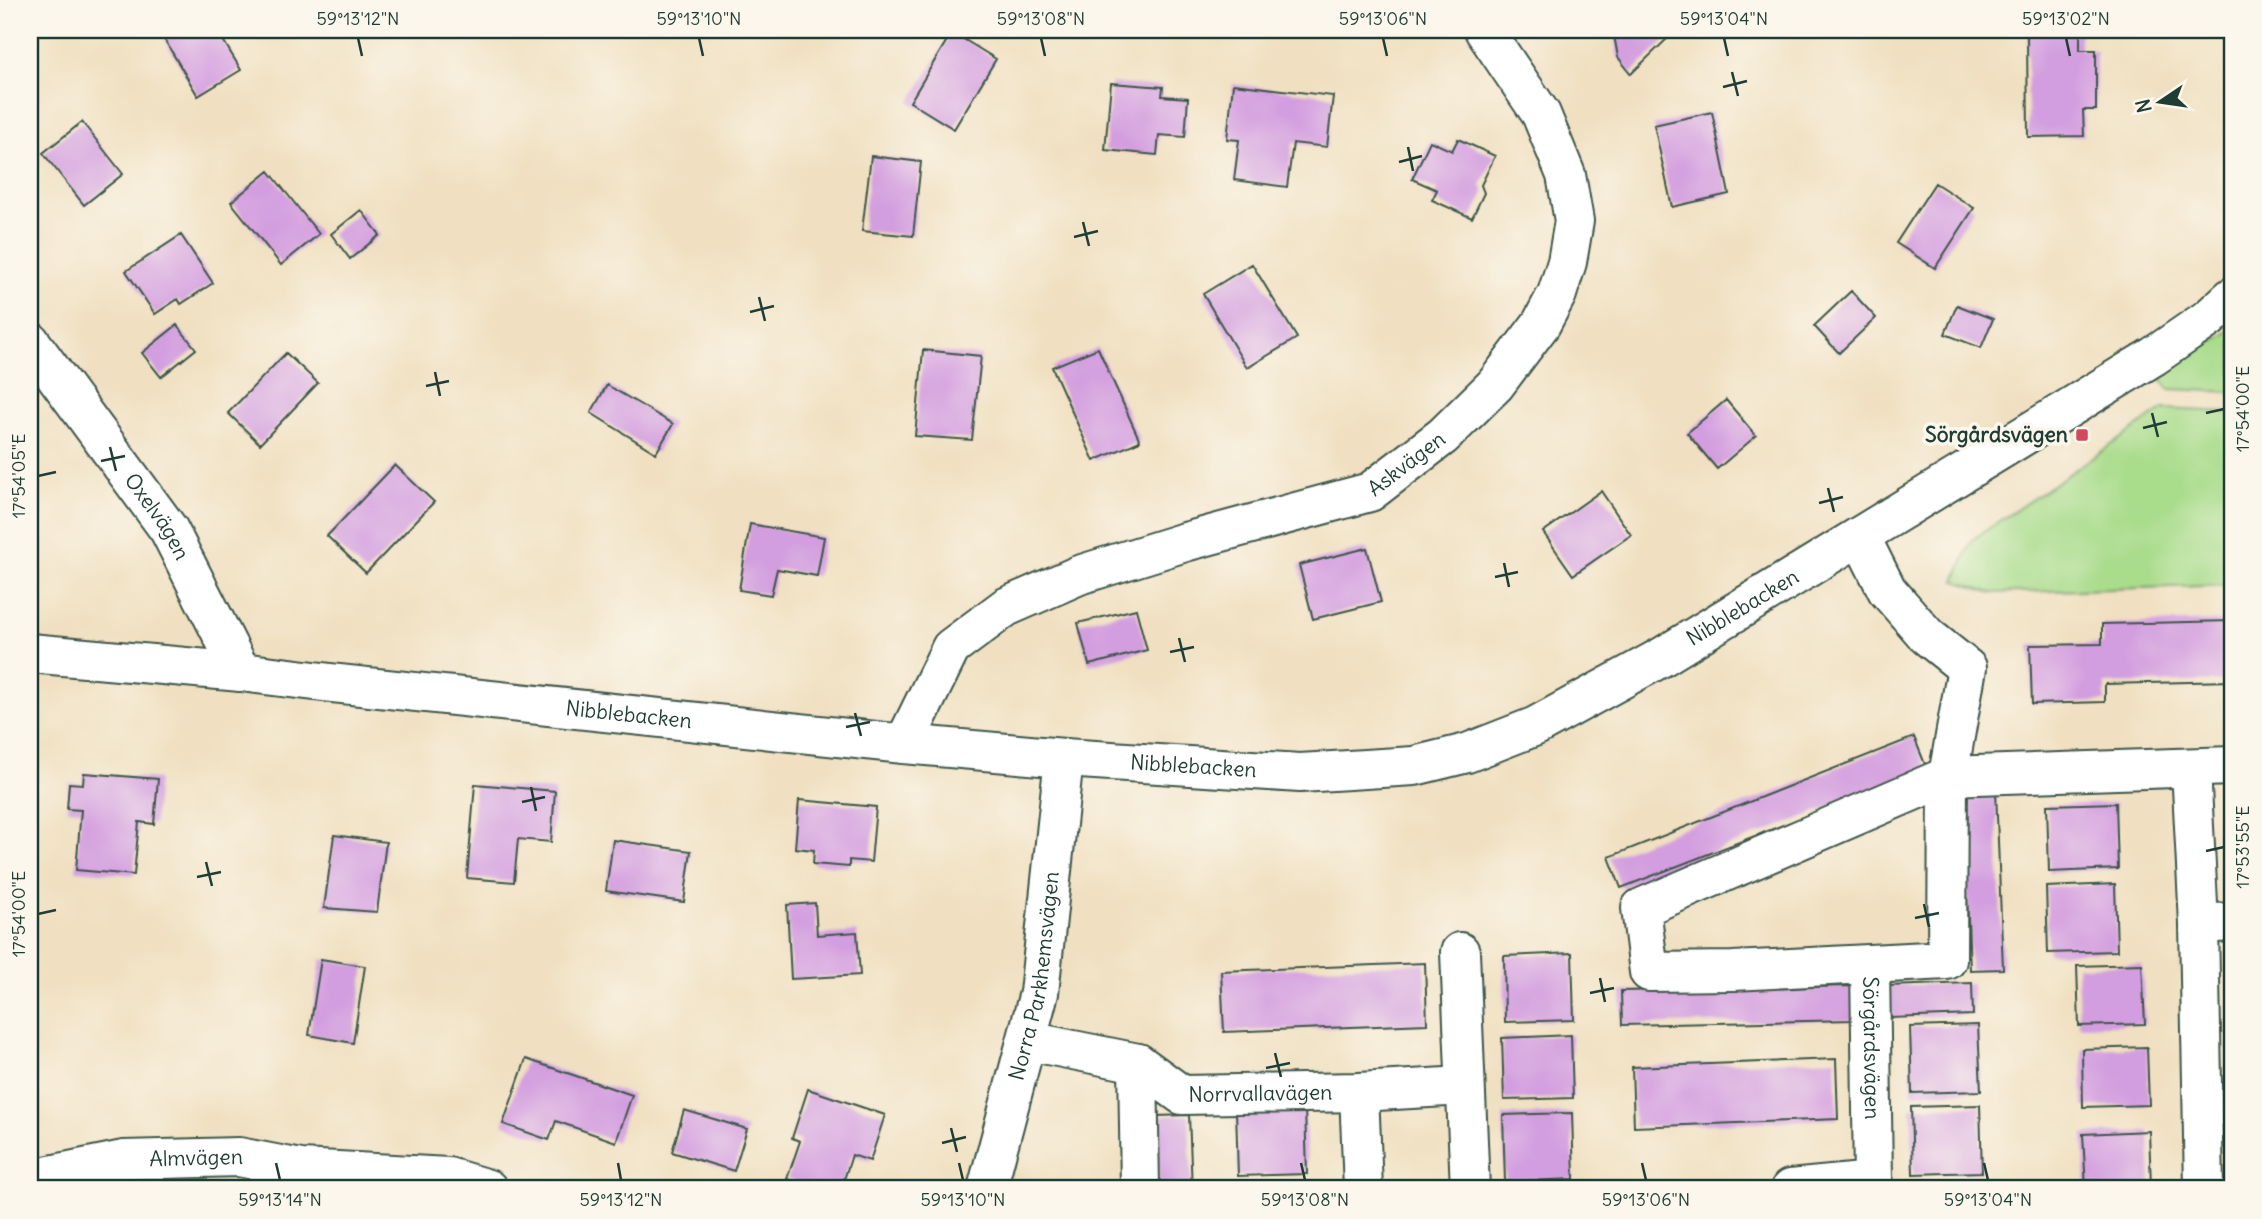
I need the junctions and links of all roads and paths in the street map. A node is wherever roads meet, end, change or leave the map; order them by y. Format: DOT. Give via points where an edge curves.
graph roads {
  1 [pos="1484,30"];
  2 [pos="2232,297"];
  3 [pos="30,341"];
  4 [pos="1860,536"];
  5 [pos="30,653"];
  6 [pos="241,672"];
  7 [pos="904,744"];
  8 [pos="1064,758"];
  9 [pos="2232,766"];
  10 [pos="2191,768"];
  11 [pos="1948,776"];
  12 [pos="2215,923"];
  13 [pos="1460,952"];
  14 [pos="1870,964"];
  15 [pos="1028,1041"];
  16 [pos="1138,1063"];
  17 [pos="1464,1086"];
  18 [pos="1359,1092"];
  19 [pos="2218,1096"];
  20 [pos="300,1179"];
  21 [pos="30,1180"];
  22 [pos="1873,1185"];
  23 [pos="488,1189"];
  24 [pos="987,1189"];
  25 [pos="1140,1189"];
  26 [pos="1363,1189"];
  27 [pos="1469,1189"];
  28 [pos="1790,1189"];
  29 [pos="2204,1189"];
  1 -- 7 [label="street, Askvägen" via="1541,114 1566,175 1574,221 1557,294 1541,324 1495,385 1443,436 1370,492 1093,571 1006,607 951,648"];
  2 -- 4 [label="street, Nibblebacken" via="2154,356"];
  3 -- 6 [label="street, Oxelvägen" via="169,530"];
  4 -- 8 [label="street, Nibblebacken" via="1605,688 1536,726 1467,753 1414,766 1300,773"];
  4 -- 11 [label="street, Sörgårdsvägen" via="1887,590 1927,636 1981,677"];
  5 -- 6 [label="street, Nibblebacken"];
  6 -- 7 [label="street, Nibblebacken"];
  7 -- 8 [label="street, Nibblebacken"];
  8 -- 15 [label="street, Norra Parkhemsvägen" via="1039,993"];
  9 -- 10 [label="street"];
  10 -- 11 [label="street"];
  10 -- 12 [label="street"];
  11 -- 14 [label="street, Sörgårdsvägen" via="1947,960"];
  11 -- 14 [label="street" via="1641,908 1649,972"];
  12 -- 19 [label="street"];
  13 -- 17 [label="street"];
  14 -- 22 [label="street, Sörgårdsvägen"];
  15 -- 16 [label="street, Norrvallavägen"];
  15 -- 24 [label="street, Norra Parkhemsvägen"];
  16 -- 18 [label="street, Norrvallavägen" via="1182,1095"];
  16 -- 25 [label="street"];
  17 -- 18 [label="street, Norrvallavägen"];
  17 -- 27 [label="street"];
  18 -- 26 [label="street"];
  19 -- 29 [label="street"];
  20 -- 21 [label="street, Almvägen" via="239,1157 123,1160"];
  20 -- 23 [label="street, Almvägen" via="448,1177"];
  22 -- 28 [label="street"];
}
